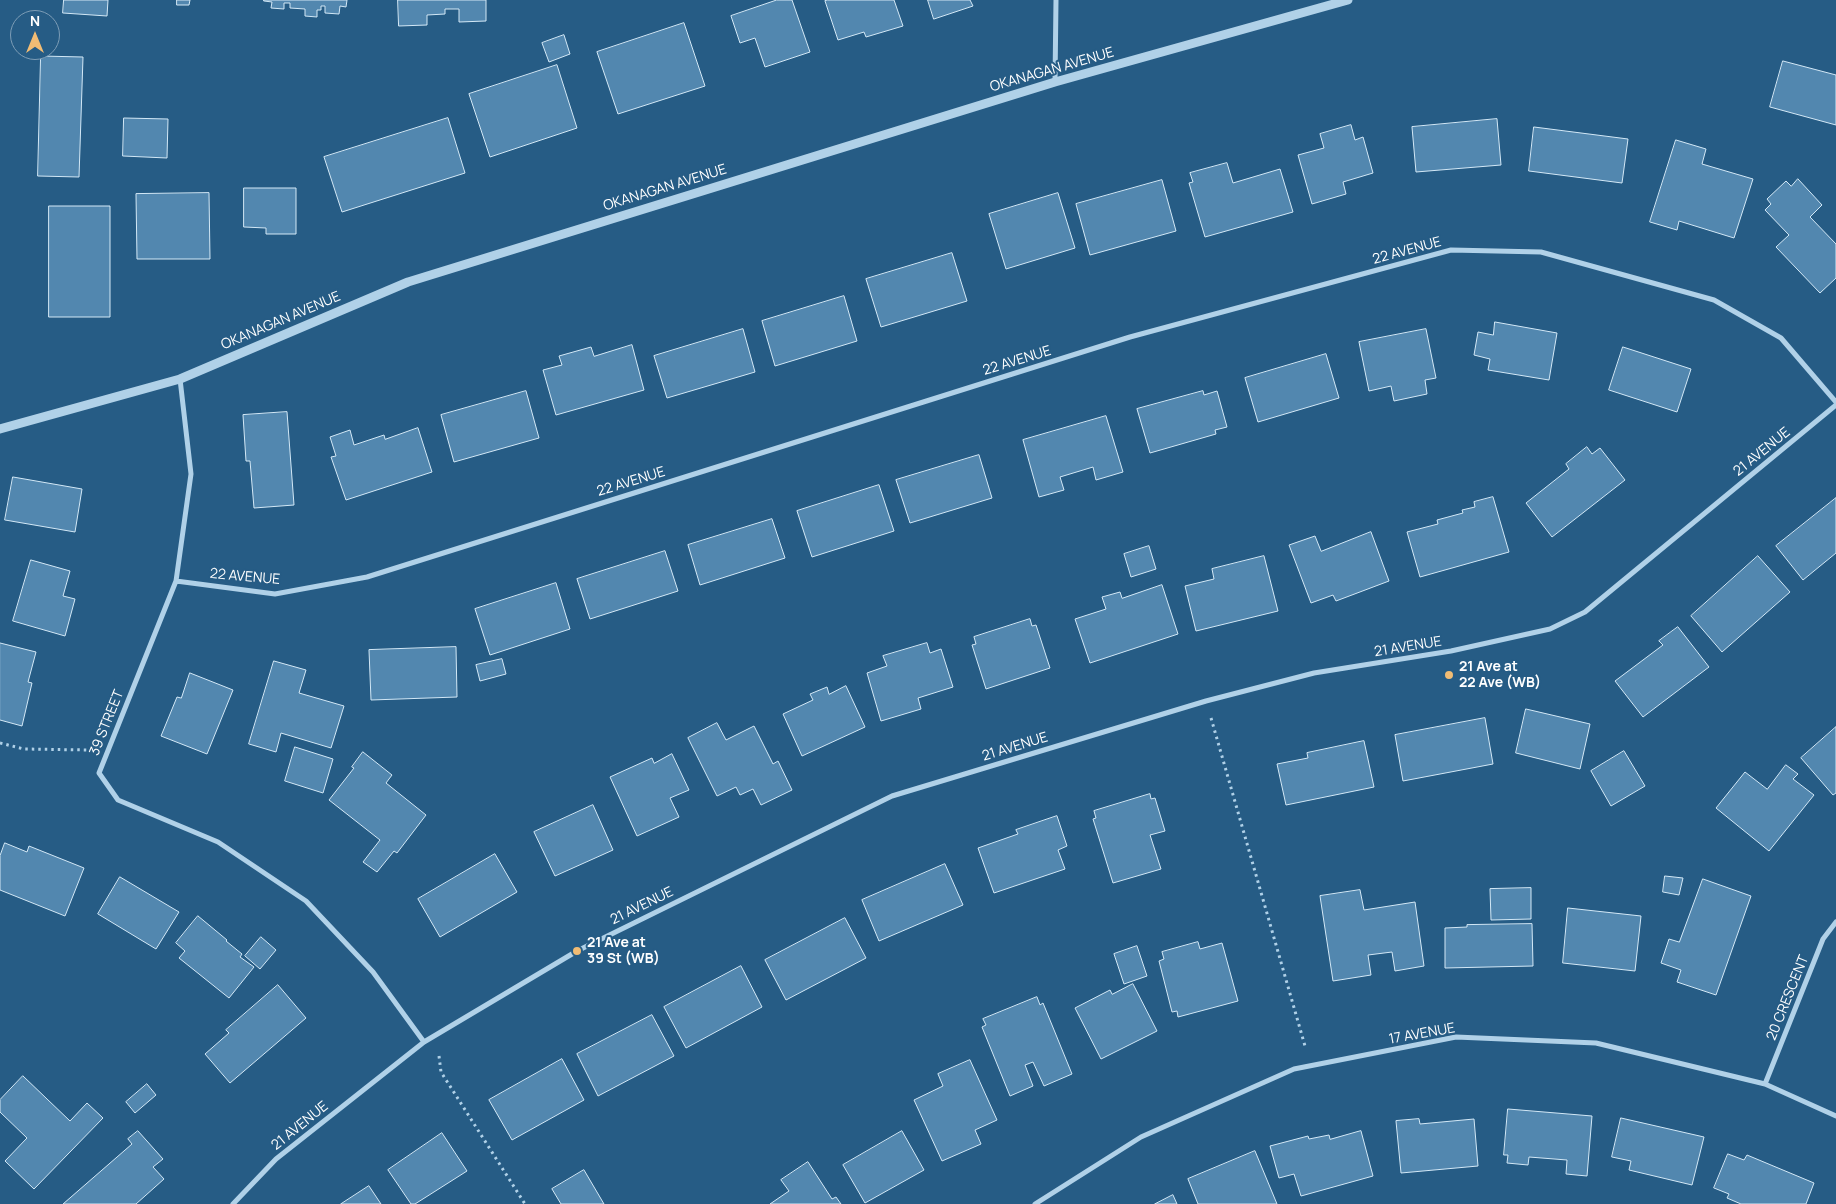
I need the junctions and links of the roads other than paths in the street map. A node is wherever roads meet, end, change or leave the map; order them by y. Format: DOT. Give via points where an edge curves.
graph roads {
  1 [pos="1056,0"];
  2 [pos="1348,0"];
  3 [pos="1055,82"];
  4 [pos="180,379"];
  5 [pos="1836,404"];
  6 [pos="0,429"];
  7 [pos="176,581"];
  8 [pos="1836,922"];
  9 [pos="424,1042"];
  10 [pos="1765,1084"];
  11 [pos="1836,1116"];
  12 [pos="233,1204"];
  13 [pos="1035,1204"];
  1 -- 3 [label="street"];
  2 -- 3 [label="street, OKANAGAN AVENUE"];
  3 -- 4 [label="street, OKANAGAN AVENUE" via="408,282"];
  4 -- 6 [label="street, OKANAGAN AVENUE"];
  4 -- 7 [label="street, 39 STREET" via="191,474"];
  5 -- 7 [label="street, 22 AVENUE" via="1780,338 1714,300 1541,252 1451,250 1130,337 367,577 275,594"];
  5 -- 9 [label="street, 21 AVENUE" via="1585,612 1550,630 1451,651 1314,673 1206,701 892,796 577,950"];
  7 -- 9 [label="street, 39 STREET" via="99,773 118,800 218,842 306,901 373,972"];
  8 -- 10 [label="street, 20 CRESCENT" via="1823,939"];
  9 -- 12 [label="street, 21 AVENUE" via="276,1159"];
  10 -- 11 [label="street, 17 AVENUE"];
  10 -- 13 [label="street, 17 AVENUE" via="1596,1043 1456,1037 1294,1069 1141,1137"];
}
